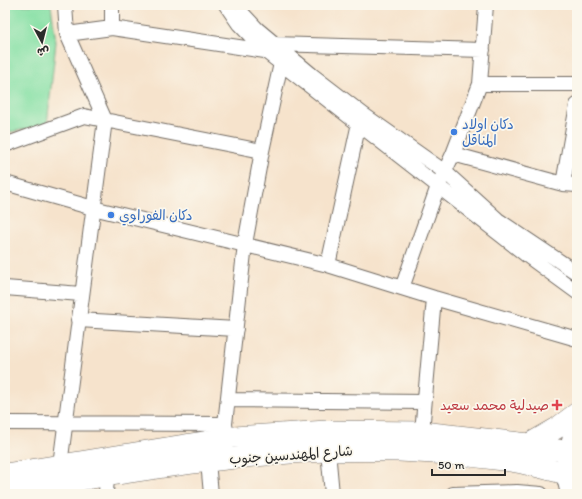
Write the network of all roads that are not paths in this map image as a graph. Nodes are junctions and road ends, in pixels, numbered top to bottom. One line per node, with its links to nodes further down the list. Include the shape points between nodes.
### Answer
1 (65, 5): 7 (street)
2 (112, 5): 6 (street)
3 (226, 5): 8 (street, via 239,24)
4 (237, 5): 8 (street)
5 (486, 5): 9 (street)
6 (112, 28): 7 (street); 8 (street)
7 (67, 34): 14 (street)
8 (269, 47): 9 (street); 10 (street); 19 (street, via 353,106)
9 (483, 50): 11 (street)
10 (281, 64): 15 (street); 17 (street)
11 (480, 84): 12 (street); 18 (street)
12 (577, 84)
13 (577, 105): 22 (street)
14 (105, 120): 16 (street, via 84,116); 17 (street); 24 (street)
15 (359, 123): 19 (street); 27 (street)
16 (5, 145)
17 (262, 151): 25 (street)
18 (453, 154): 20 (street); 22 (street)
19 (417, 161): 20 (street); 23 (street)
20 (445, 172): 23 (street); 26 (street)
21 (5, 184): 24 (street)
22 (570, 184)
23 (438, 186): 26 (street); 30 (street)
24 (93, 208): 25 (street); 32 (street)
25 (245, 244): 27 (street); 35 (street)
26 (540, 257): 28 (street); 31 (street)
27 (328, 265): 30 (street)
28 (577, 273)
29 (5, 288): 32 (street)
30 (402, 288): 33 (street)
31 (577, 292)
32 (81, 294): 34 (street)
33 (434, 298): 36 (street); 38 (street)
34 (78, 320): 35 (street); 42 (street)
35 (236, 329): 37 (street)
36 (577, 339)
37 (228, 400): 38 (street); 43 (street)
38 (424, 402): 44 (street)
39 (577, 413): 45 (highway)
40 (577, 416): 51 (main road)
41 (5, 423): 42 (street)
42 (66, 424): 43 (street); 49 (street)
43 (226, 432): 44 (highway, شارع المهندسين جنوب); 46 (highway, شارع المهندسين جنوب)
44 (422, 432): 45 (highway, شارع المهندسين جنوب)
45 (529, 444): 51 (highway, شارع المهندسين جنوب)
46 (175, 446): 49 (highway, شارع المهندسين جنوب); 50 (highway)
47 (328, 451): 48 (highway, شارع المهندسين جنوب); 51 (highway, شارع المهندسين جنوب, via 428,453 505,460); 58 (street)
48 (208, 462): 50 (highway, شارع المهندسين جنوب); 57 (street)
49 (60, 465): 52 (highway, شارع المهندسين جنوب)
50 (178, 466): 53 (highway, شارع المهندسين جنوب)
51 (571, 472)
52 (5, 474)
53 (106, 484): 54 (highway, شارع المهندسين جنوب)
54 (45, 490): 55 (highway, شارع المهندسين جنوب)
55 (5, 492)
56 (517, 493): 59 (street); 60 (street)
57 (211, 494)
58 (332, 494)
59 (454, 494)
60 (541, 494)

